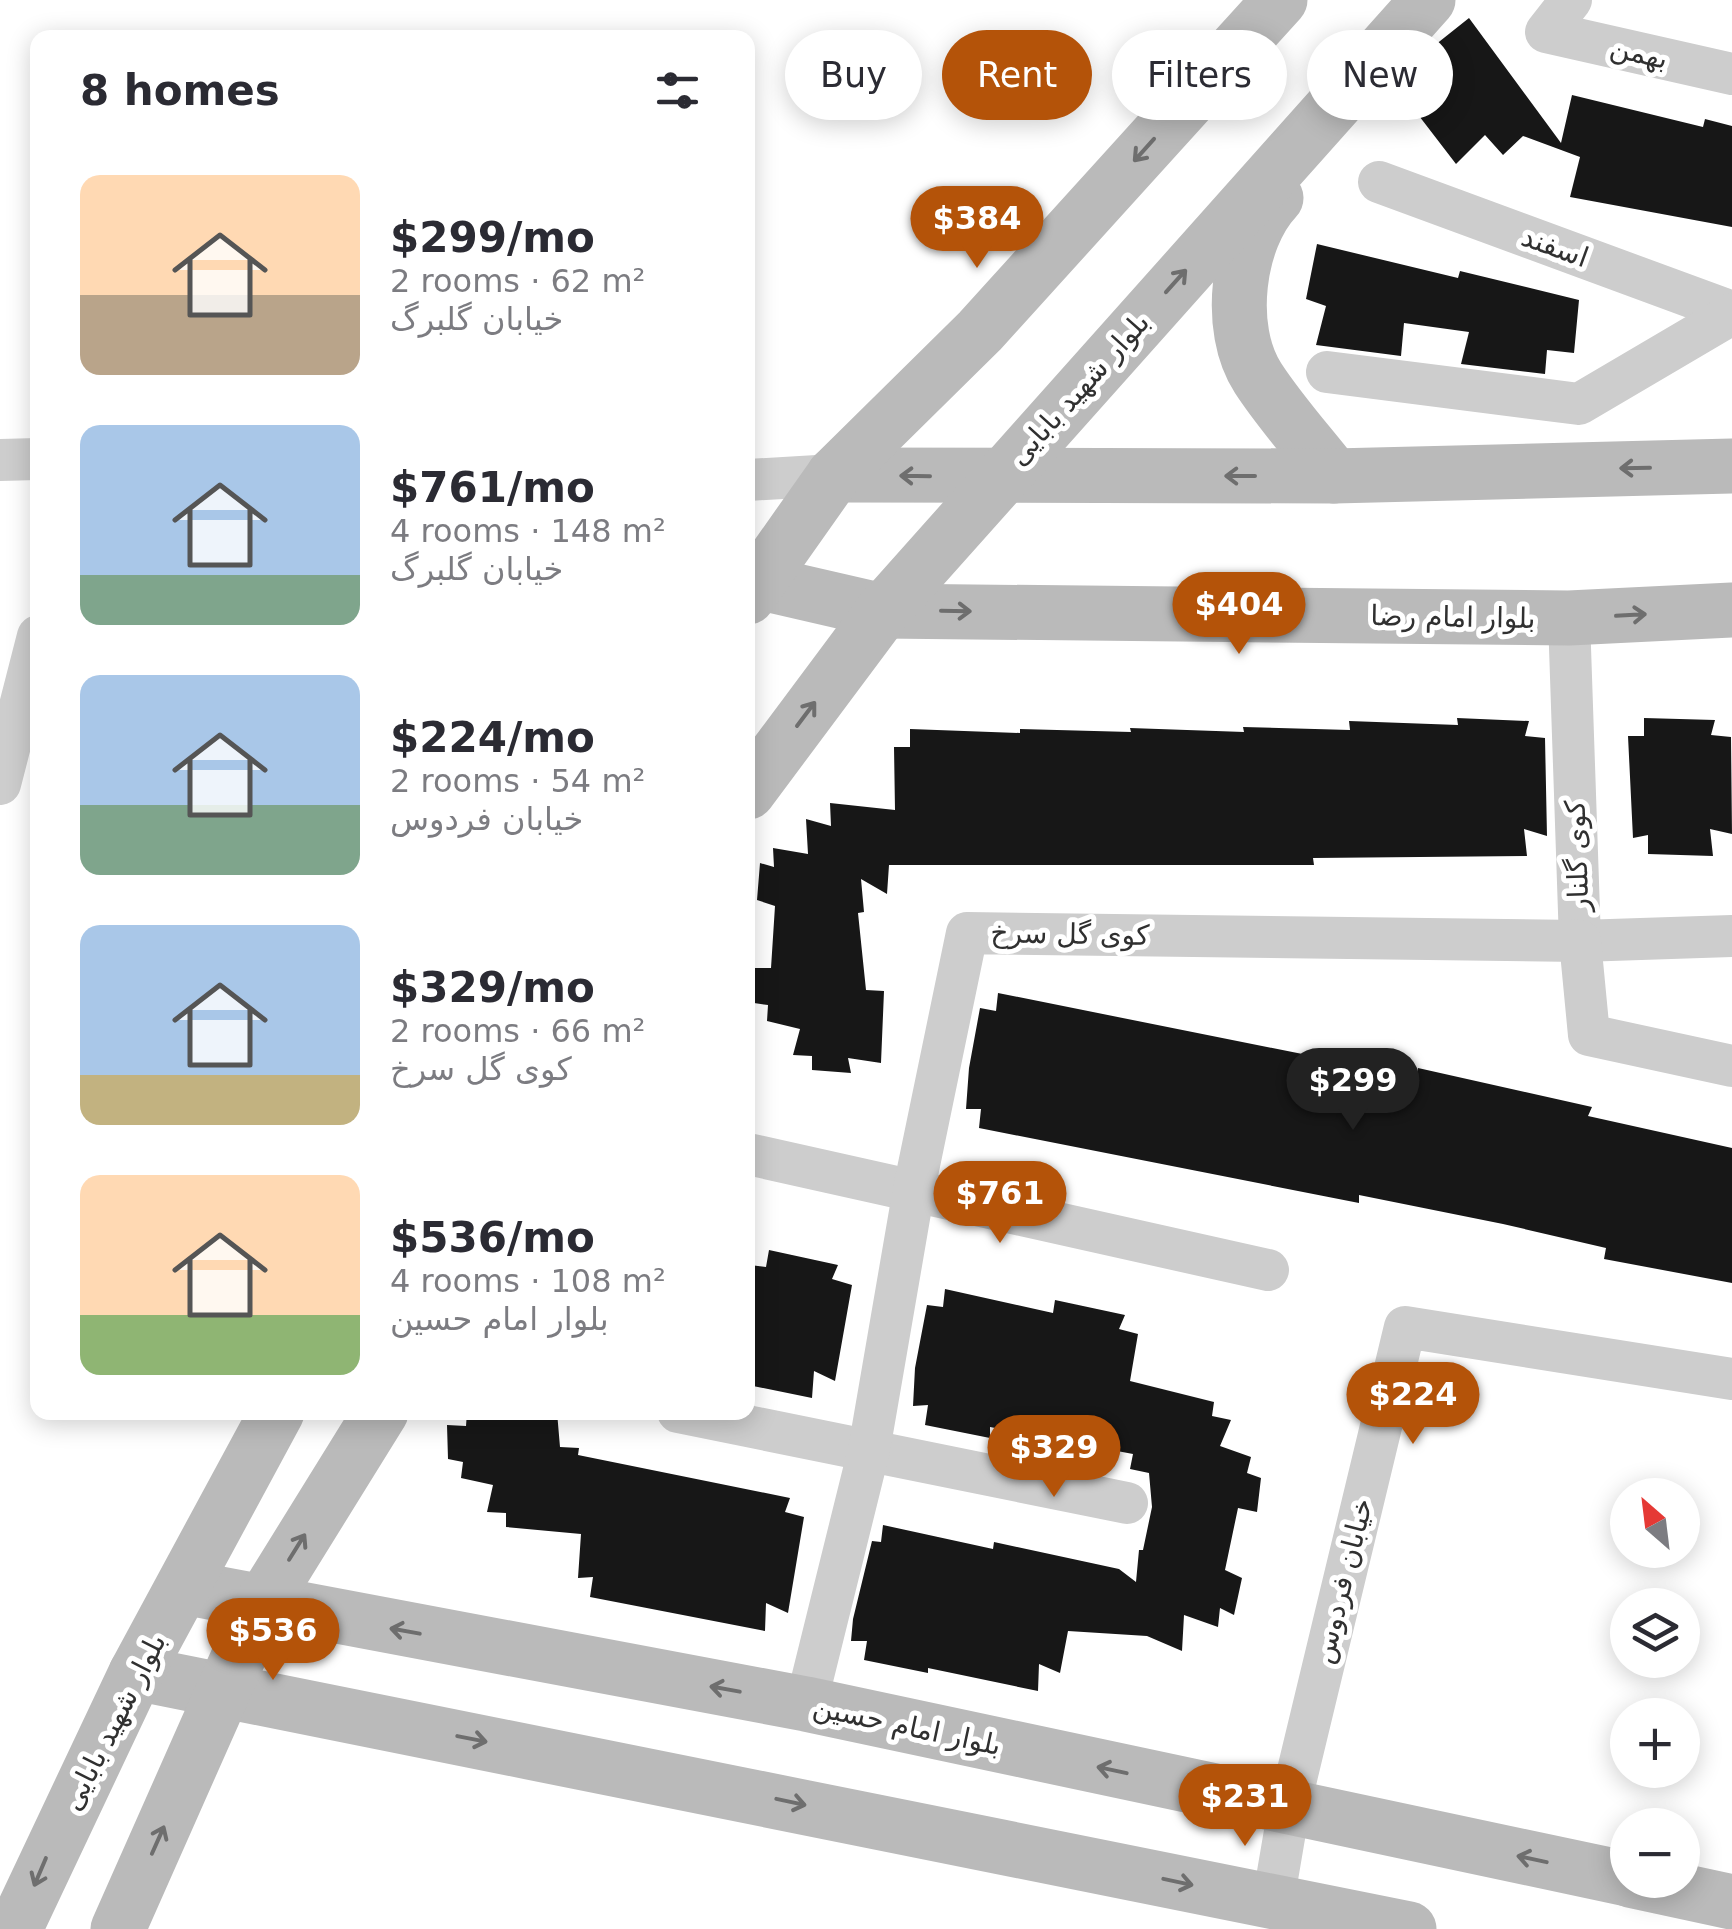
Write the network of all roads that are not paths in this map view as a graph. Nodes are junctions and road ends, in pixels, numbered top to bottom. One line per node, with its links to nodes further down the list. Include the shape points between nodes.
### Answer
1 (1280, 0): 12 (main road, one-way to 12, via 980,331)
2 (1428, 0): 14 (main road, بلوار شهید بابایی, one-way to 2)
3 (1463, 0): 13 (main road, via 1257,218 1237,303 1255,375)
4 (1559, 16): 5 (street, بهمن)
5 (1732, 74)
6 (1379, 182): 7 (street, اسفند)
7 (1732, 313): 8 (street, via 1578,404)
8 (1327, 372)
9 (30, 459): 10 (street)
10 (0, 460)
11 (1732, 466): 13 (main road, one-way to 13)
12 (834, 476): 14 (main road, one-way to 12); 15 (street); 16 (main road)
13 (1334, 476): 14 (main road, one-way to 14)
14 (1000, 478): 18 (main road, بلوار شهید بابایی)
15 (755, 480)
16 (755, 579)
17 (755, 585): 18 (main road, بلوار امام رضا)
18 (883, 610): 20 (main road, بلوار امام رضا, one-way to 20); 22 (main road, بلوار شهید بابایی, one-way to 18)
19 (1732, 610): 20 (main road, بلوار امام رضا, one-way to 19)
20 (1569, 618): 25 (street, کوی گلنار)
21 (30, 667): 23 (street)
22 (755, 783)
23 (0, 784)
24 (1732, 936): 25 (street, کوی گلنار)
25 (1580, 941): 26 (street, via 1588,1035); 28 (street, کوی گل سرخ, via 966,933)
26 (1732, 1066)
27 (755, 1155): 28 (street)
28 (914, 1189): 29 (street); 34 (street, کوی گل سرخ)
29 (1268, 1270)
30 (1732, 1379): 41 (street, خیابان فردوس, via 1404,1326)
31 (274, 1420): 36 (main road, بلوار شهید بابایی)
32 (377, 1420): 37 (main road, one-way to 32)
33 (718, 1420): 34 (street)
34 (869, 1450): 35 (street); 40 (street, کوی گل سرخ)
35 (1127, 1503)
36 (183, 1587): 37 (main road, بلوار امام حسین); 38 (main road, بلوار شهید بابایی)
37 (262, 1604): 39 (main road); 40 (main road, بلوار امام حسین, one-way to 37)
38 (136, 1673): 39 (main road); 46 (main road, بلوار شهید بابایی, one-way to 46)
39 (224, 1690): 44 (main road, one-way to 44); 47 (main road, one-way to 39)
40 (806, 1704): 41 (main road, بلوار امام حسین, one-way to 40)
41 (1289, 1808): 42 (main road, بلوار امام حسین, one-way to 41); 44 (street)
42 (1610, 1876)
43 (1700, 1895): 45 (main road, بلوار امام حسین)
44 (1273, 1902): 48 (main road)
45 (1732, 1902)
46 (15, 1929)
47 (118, 1929)
48 (1409, 1929)

